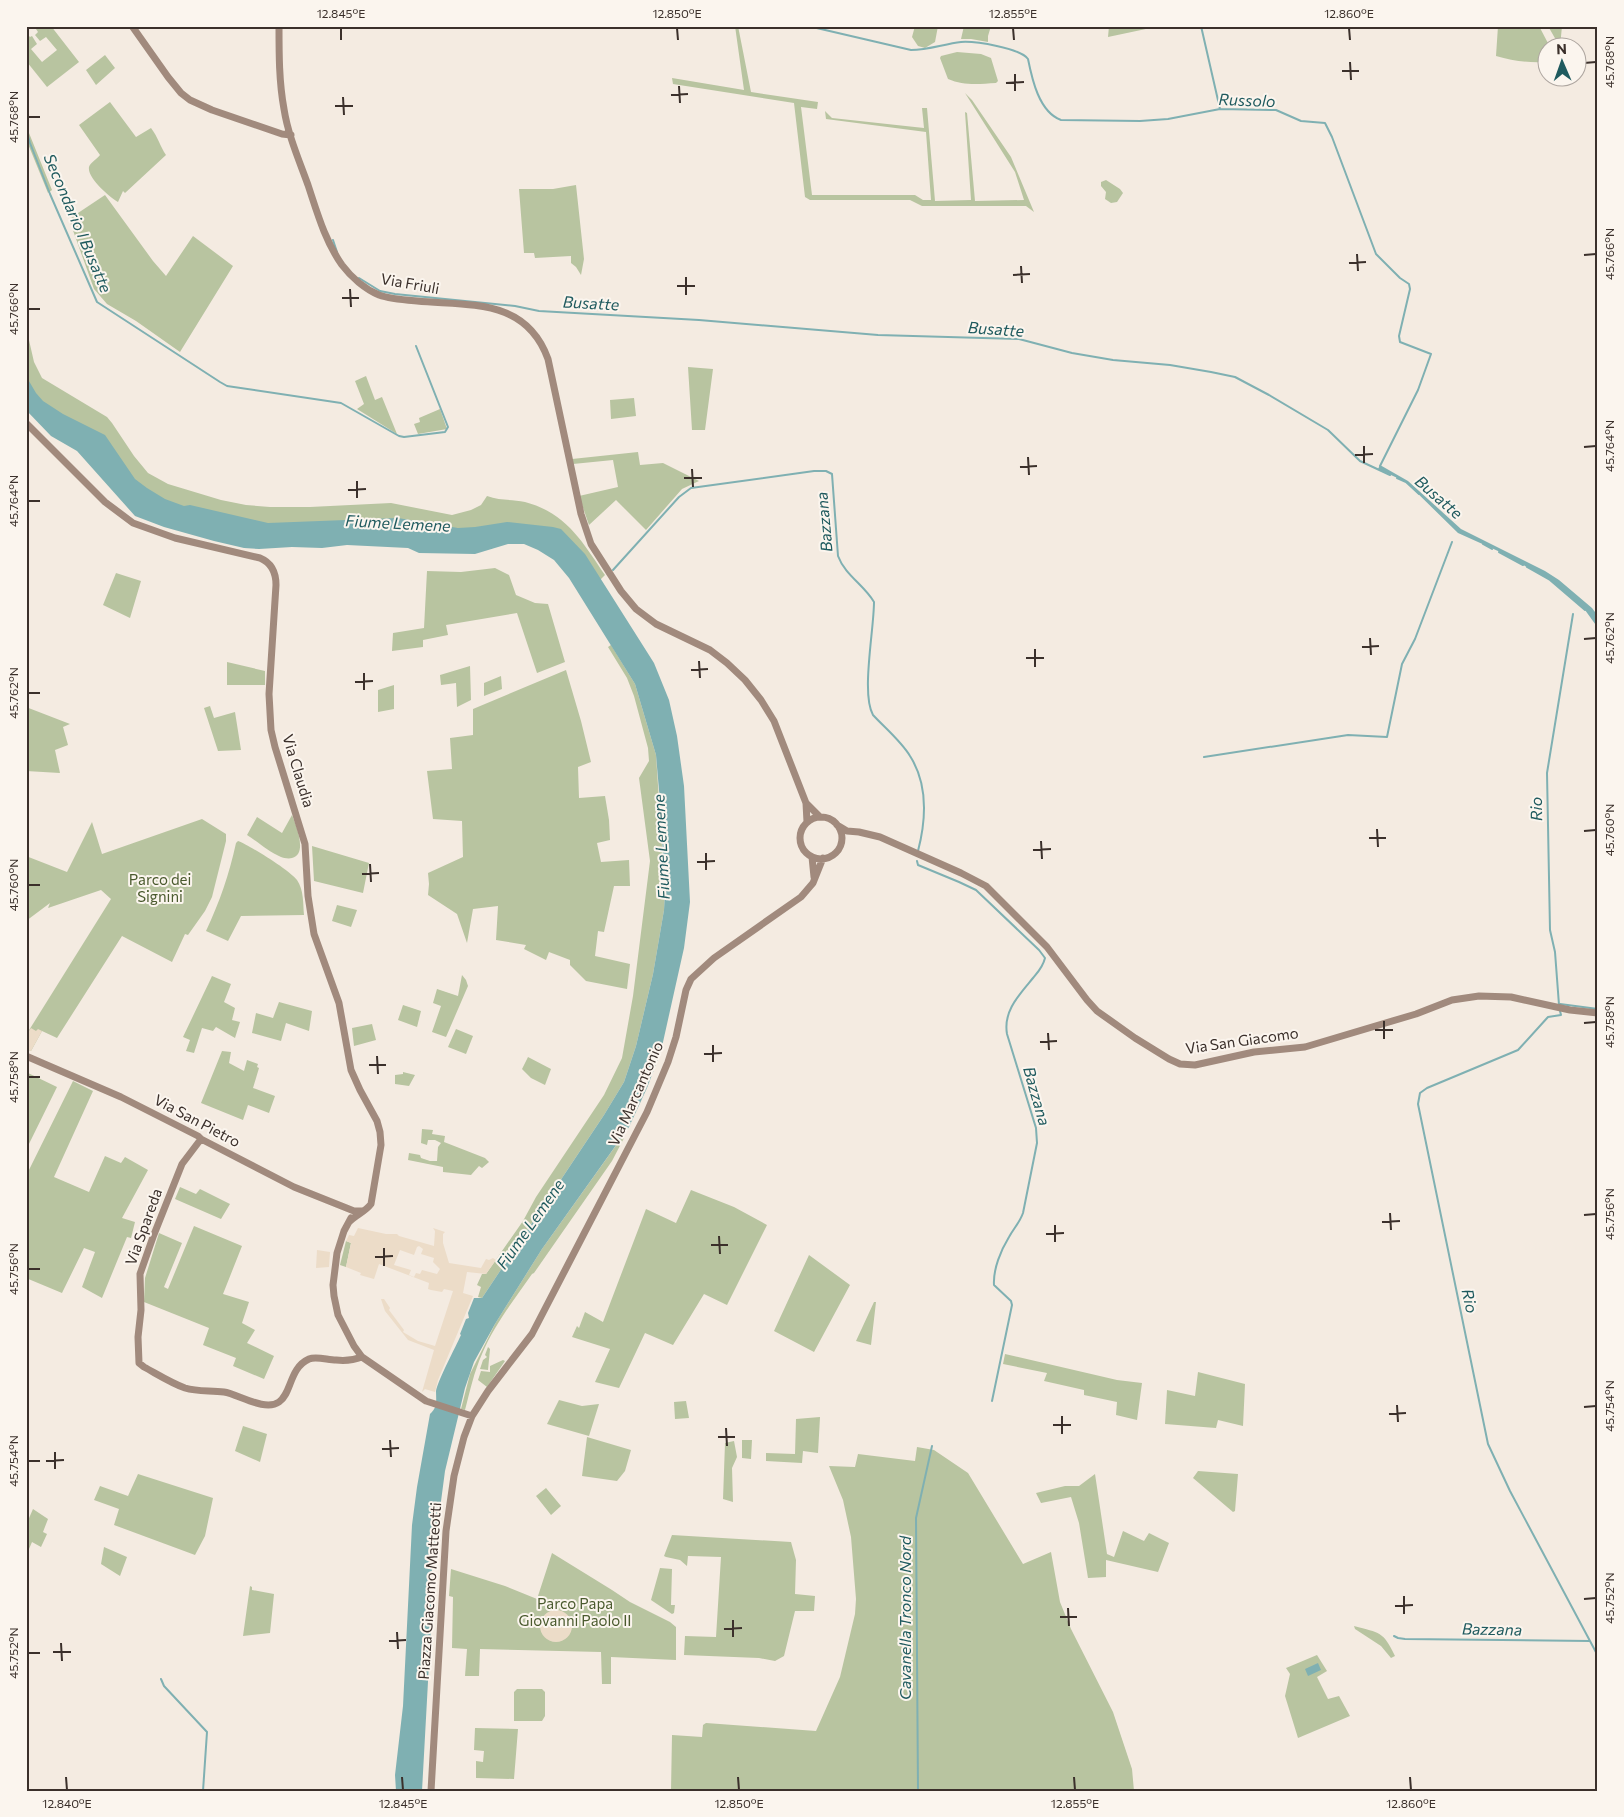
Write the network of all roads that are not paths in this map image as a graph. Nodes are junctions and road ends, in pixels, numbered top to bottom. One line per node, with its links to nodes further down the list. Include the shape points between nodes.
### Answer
1 (132, 26): 3 (street, via 168,77 190,100)
2 (279, 26): 3 (street, Via Friuli, via 280,84)
3 (291, 135): 5 (street, Via Friuli, via 330,246 348,273 380,295 502,310 524,323 536,335 548,359 581,514 592,544 627,598 644,616 710,650 745,680 774,721)
4 (26, 423): 17 (street, Via Claudia, via 105,502 133,523 175,538 260,558 273,570 276,585 269,694 271,730 305,844 314,934 339,1003 351,1070 380,1132 371,1204)
5 (806, 803): 6 (street); 7 (street)
6 (820, 817): 7 (street); 8 (street)
7 (807, 822): 11 (street, via 800,841)
8 (837, 825): 9 (street, Via San Giacomo); 10 (street)
9 (855, 832): 10 (street); 14 (street, Via San Giacomo, via 880,838 986,886 1047,947 1097,1011 1134,1038 1180,1064 1195,1065 1254,1052 1314,1045 1465,998 1496,995)
10 (841, 842): 12 (street, Via Marcantonio, via 834,853)
11 (812, 857): 12 (street); 13 (street)
12 (823, 858): 13 (street, Via Marcantonio)
13 (813, 883): 18 (street, Via Marcantonio, via 801,897 714,958 691,979 668,1062 647,1112 548,1307)
14 (1598, 1012)
15 (26, 1056): 16 (street, Via San Pietro, via 149,1110)
16 (201, 1139): 17 (street, Via San Pietro); 19 (street, Via Spareda, via 182,1164 140,1274 139,1363 191,1390 227,1392 270,1405 282,1400 294,1374 311,1358 351,1360)
17 (355, 1215): 19 (street, via 344,1231 336,1253 334,1296 338,1315)
18 (519, 1352): 20 (street, Piazza Giacomo Matteotti)
19 (362, 1357): 20 (street, via 413,1393 434,1404)
20 (472, 1416): 21 (street, Piazza Giacomo Matteotti, via 459,1455 446,1524)
21 (431, 1791)

